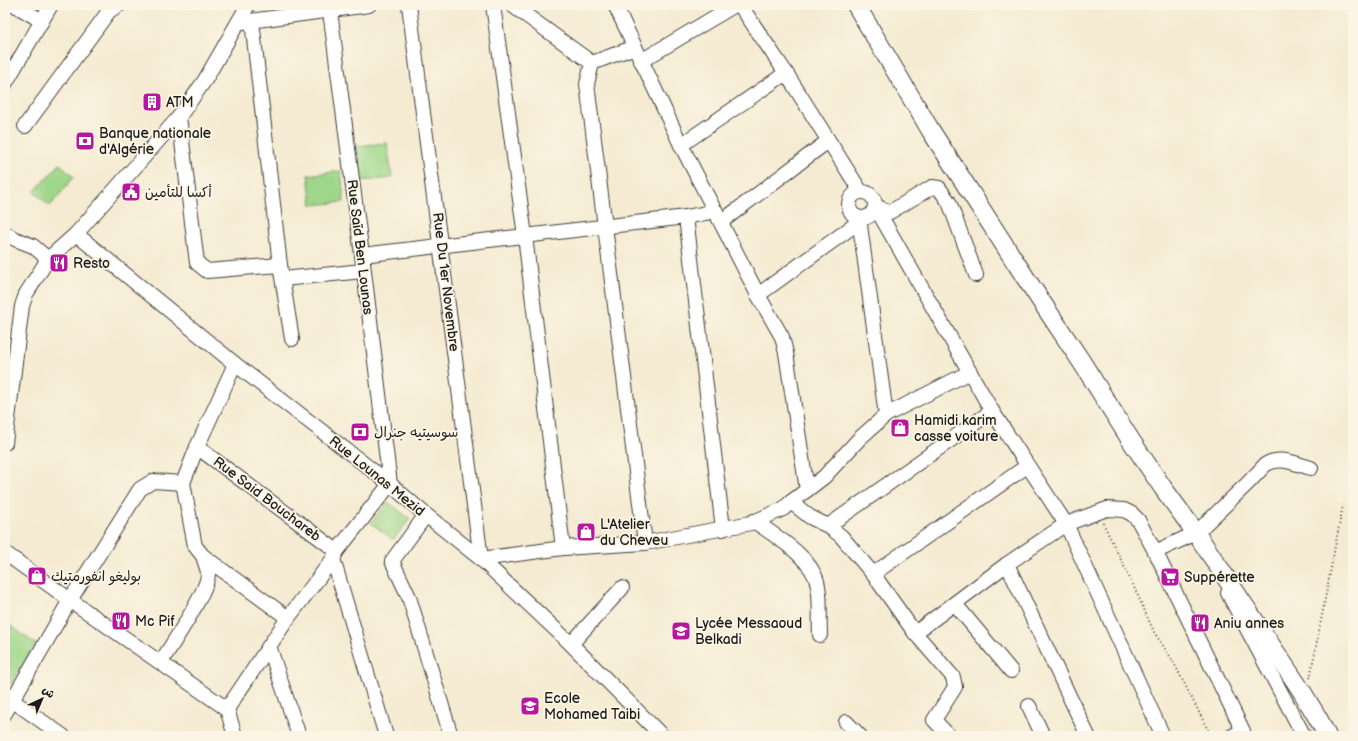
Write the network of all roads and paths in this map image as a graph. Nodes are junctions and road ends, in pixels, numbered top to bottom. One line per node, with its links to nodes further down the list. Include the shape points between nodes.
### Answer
1 (15, 5): 14 (street)
2 (51, 5): 14 (street)
3 (119, 5): 22 (street, via 104,16)
4 (248, 5): 15 (street)
5 (369, 5): 13 (street)
6 (409, 5): 34 (street, Rue Du 1er Novembre)
7 (493, 5): 33 (street)
8 (512, 5): 18 (street)
9 (615, 5): 16 (street)
10 (735, 5): 17 (street)
11 (740, 5): 19 (street)
12 (856, 5): 61 (main road, via 931,131 1130,440)
13 (330, 11): 15 (street); 35 (street, Rue Saïd Ben Lounas)
14 (42, 21): 20 (street)
15 (245, 22): 21 (street); 38 (street)
16 (635, 48): 17 (street); 18 (street)
17 (641, 61): 24 (street)
18 (592, 63): 30 (street, via 587,84)
19 (786, 73): 23 (street); 24 (street)
20 (5, 84)
21 (179, 117): 31 (street); 38 (street, via 197,263 207,271)
22 (25, 126)
23 (828, 141): 25 (street); 27 (street)
24 (681, 145): 27 (street)
25 (861, 192): 26 (street, via 873,197); 29 (street, via 852,196 850,200 850,210)
26 (875, 206): 29 (street, via 870,215); 39 (street, via 890,212 932,187 939,188 949,202); 43 (street)
27 (718, 216): 28 (street); 40 (street)
28 (686, 217): 30 (street); 60 (street)
29 (858, 217): 40 (street, via 852,228); 45 (street)
30 (606, 226): 33 (street); 62 (street)
31 (76, 234): 36 (street); 42 (street, Rue Lounas Mezid)
32 (8, 236): 36 (street, via 33,246)
33 (525, 236): 34 (street); 63 (street)
34 (441, 246): 35 (street); 68 (street, Rue Du 1er Novembre)
35 (362, 255): 37 (street, Rue Saïd Ben Lounas)
36 (48, 258): 46 (street, via 26,294 22,306)
37 (363, 271): 38 (street); 51 (street, Rue Saïd Ben Lounas)
38 (281, 272): 41 (street)
39 (976, 275)
40 (758, 295): 52 (street, via 782,337)
41 (292, 339)
42 (235, 364): 47 (street); 51 (street, Rue Lounas Mezid)
43 (970, 372): 44 (street); 45 (street)
44 (992, 411): 48 (street); 59 (street)
45 (886, 415): 52 (street, via 860,438 824,477)
46 (5, 443)
47 (197, 447): 50 (street); 66 (street, Rue Said Bouchareb)
48 (1027, 466): 58 (street); 70 (street)
49 (1311, 468): 61 (street, via 1279,460 1269,462)
50 (183, 483): 67 (street, via 195,546); 72 (street, via 152,481 140,489)
51 (390, 484): 56 (street, Rue Lounas Mezid); 66 (street)
52 (807, 490): 53 (street)
53 (791, 502): 57 (street, via 783,510); 59 (street, via 810,517)
54 (1344, 504): 81 (path, via 1311,677)
55 (1097, 512): 58 (street); 64 (street, via 1116,509 1132,514 1138,520); 98 (path, via 1154,632 1173,661)
56 (426, 515): 68 (street, Rue Lounas Mezid); 91 (street, via 392,561 409,597)
57 (754, 521): 60 (street); 76 (street, via 804,559 812,570 818,584)
58 (1066, 524): 69 (street); 97 (street)
59 (828, 526): 70 (street, via 841,536)
60 (723, 529): 62 (street)
61 (1196, 533): 64 (street); 81 (main road); 100 (street)
62 (645, 543): 63 (street)
63 (563, 548): 68 (street)
64 (1155, 552): 99 (street, via 1243,731)
65 (5, 553): 72 (street)
66 (335, 555): 74 (street); 90 (street)
67 (203, 556): 74 (street); 79 (street, via 208,574 204,588)
68 (481, 559): 77 (street, Rue Lounas Mezid)
69 (1007, 564): 73 (street); 96 (street)
70 (873, 574): 75 (street)
71 (622, 588): 77 (street)
72 (70, 600): 79 (street); 82 (street)
73 (955, 604): 75 (street); 80 (street)
74 (288, 618): 78 (street)
75 (915, 633): 94 (street, via 953,677 955,687 934,720)
76 (820, 635)
77 (571, 644): 92 (street, Rue Lounas Mezid)
78 (269, 646): 84 (street); 89 (street)
79 (161, 662): 84 (street)
80 (1012, 671)
81 (1299, 687): 101 (main road)
82 (9, 698): 85 (street); 87 (street)
83 (1030, 706): 95 (street)
84 (227, 709): 88 (street)
85 (5, 713)
86 (846, 722): 93 (street)
87 (63, 736)
88 (235, 736)
89 (299, 736)
90 (386, 736)
91 (451, 736)
92 (662, 736)
93 (860, 736)
94 (949, 736)
95 (1043, 736)
96 (1088, 736)
97 (1163, 736)
98 (1211, 736)
99 (1232, 736)
100 (1304, 736)
101 (1327, 736)

